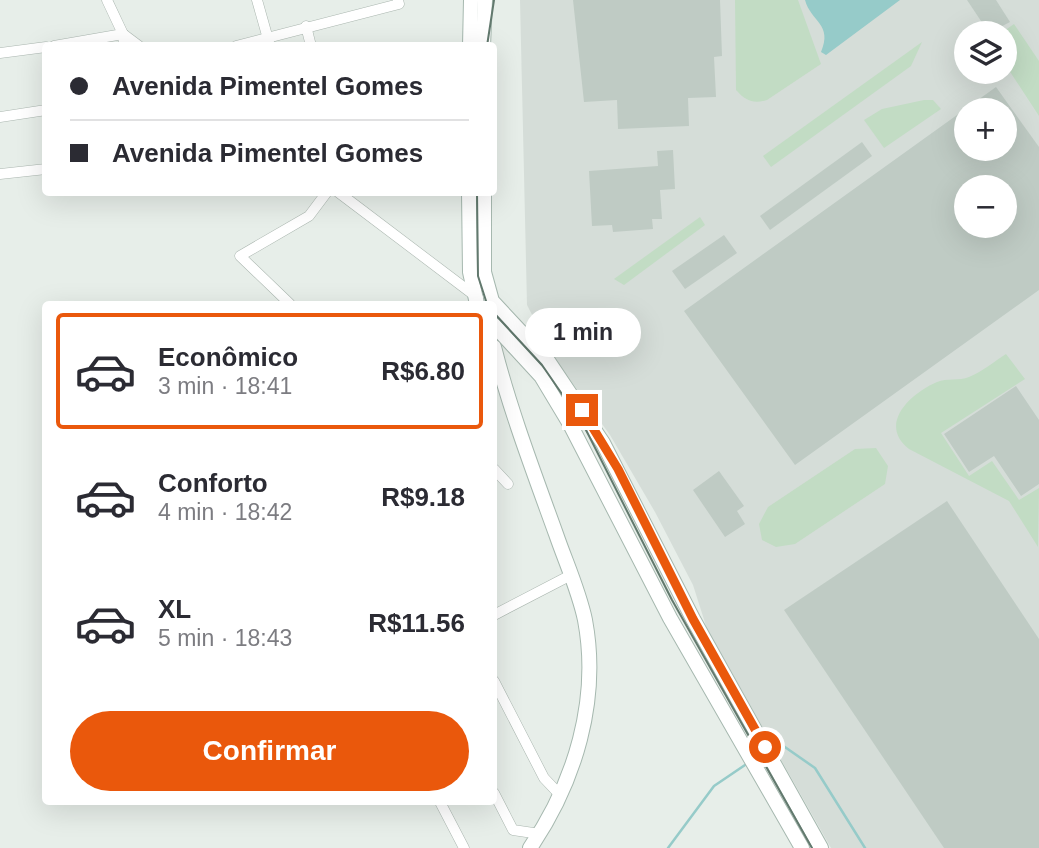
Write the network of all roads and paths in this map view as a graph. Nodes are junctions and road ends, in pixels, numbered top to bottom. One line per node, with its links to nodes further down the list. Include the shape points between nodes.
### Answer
1 (107, 0): 7 (street)
2 (257, 0): 8 (street)
3 (471, 0): 11 (main road)
4 (485, 0): 12 (main road)
5 (399, 2): 6 (street)
6 (306, 26): 8 (street); 10 (street)
7 (124, 40): 9 (street)
8 (269, 41)
9 (101, 42)
10 (310, 42)
11 (470, 42)
12 (483, 42)
13 (42, 48): 14 (street)
14 (0, 53)
15 (42, 111): 16 (street)
16 (0, 117)
17 (42, 169): 18 (street)
18 (0, 174)
19 (324, 196): 23 (street, via 309,216 240,256)
20 (348, 196): 24 (street)
21 (469, 196): 25 (main road, via 470,272)
22 (484, 196): 26 (main road)
23 (282, 301)
24 (481, 301)
25 (484, 301)
26 (486, 301)
27 (497, 315): 32 (main road, via 548,361)
28 (497, 328): 33 (main road, via 541,376)
29 (497, 356): 34 (main road)
30 (497, 472): 31 (street)
31 (508, 484)
32 (632, 496): 33 (main road); 44 (main road, via 693,619)
33 (613, 506): 43 (main road, via 670,618)
34 (570, 575): 35 (street); 37 (main road, via 585,622 588,686 580,741)
35 (497, 613)
36 (497, 687): 37 (street, via 544,778)
37 (561, 796): 40 (main road)
38 (497, 799): 40 (street, via 513,830)
39 (442, 805): 41 (street)
40 (540, 834): 42 (main road)
41 (464, 848)
42 (530, 848)
43 (802, 848)
44 (821, 848)

